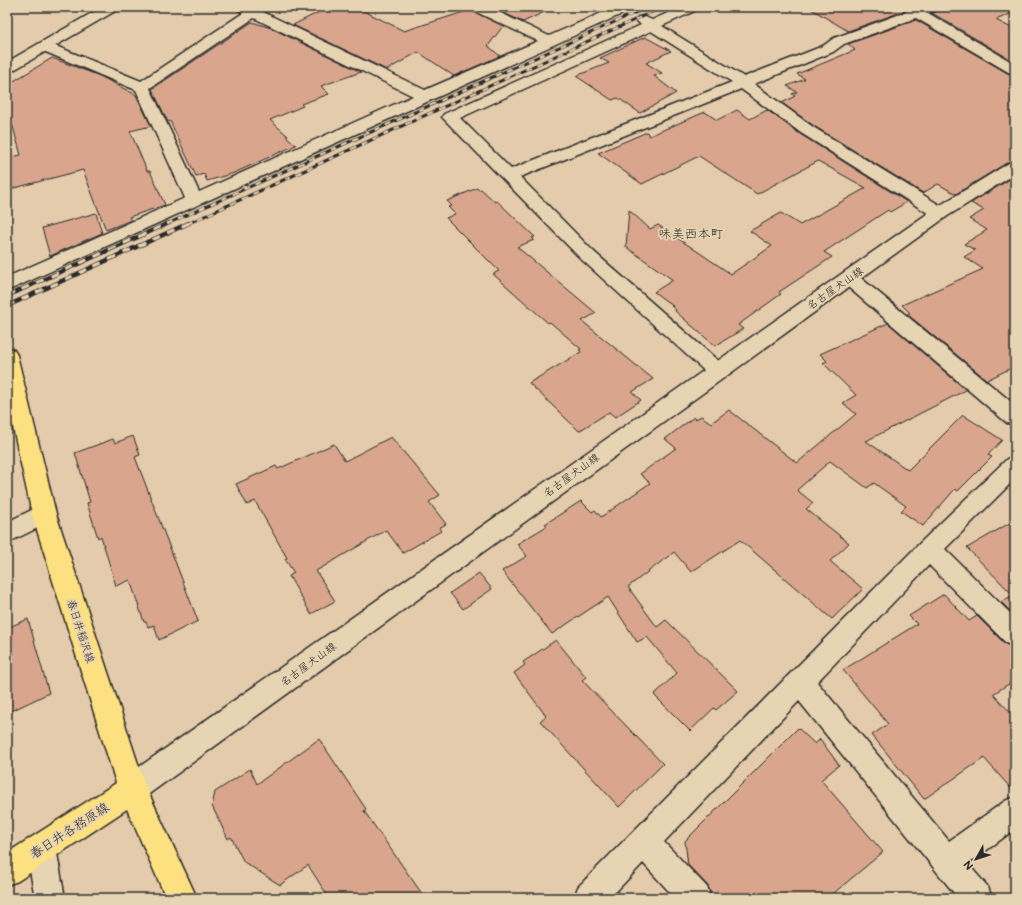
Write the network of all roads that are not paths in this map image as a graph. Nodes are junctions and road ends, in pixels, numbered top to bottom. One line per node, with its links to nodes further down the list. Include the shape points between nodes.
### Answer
1 (112, 7): 9 (street)
2 (477, 7): 8 (street)
3 (692, 7): 7 (street)
4 (624, 8): 7 (street); 8 (street)
5 (252, 9): 13 (street); 14 (street)
6 (919, 9): 11 (street); 12 (street, via 839,41 828,49)
7 (654, 26): 12 (street); 16 (street, via 450,117)
8 (549, 41): 14 (street)
9 (46, 47): 10 (street); 13 (street)
10 (7, 68)
11 (1015, 70)
12 (742, 82): 16 (street); 18 (street, via 807,130)
13 (142, 87): 17 (street)
14 (425, 96): 17 (street)
15 (1015, 167): 18 (street, 名古屋犬山線)
16 (508, 176): 22 (street, via 586,255)
17 (194, 200): 20 (street)
18 (940, 214): 19 (street, 名古屋犬山線)
19 (849, 278): 22 (street, 名古屋犬山線); 23 (street)
20 (7, 285)
21 (7, 355): 25 (main road, 春日井稲沢線)
22 (717, 371): 30 (street, 名古屋犬山線)
23 (1015, 417)
24 (1015, 465): 27 (street)
25 (44, 514): 26 (street); 30 (main road, 春日井稲沢線)
26 (7, 534)
27 (929, 549): 28 (street); 29 (street)
28 (1015, 635)
29 (800, 682): 32 (street); 34 (street)
30 (132, 790): 33 (main road, 春日井各務原線); 37 (main road, 春日井稲沢線)
31 (1015, 811): 34 (street)
32 (644, 842): 38 (street); 39 (street)
33 (42, 848): 35 (main road, 春日井各務原線); 36 (street)
34 (947, 861): 40 (street)
35 (7, 870)
36 (50, 898)
37 (182, 898)
38 (589, 898)
39 (696, 898)
40 (977, 898)

